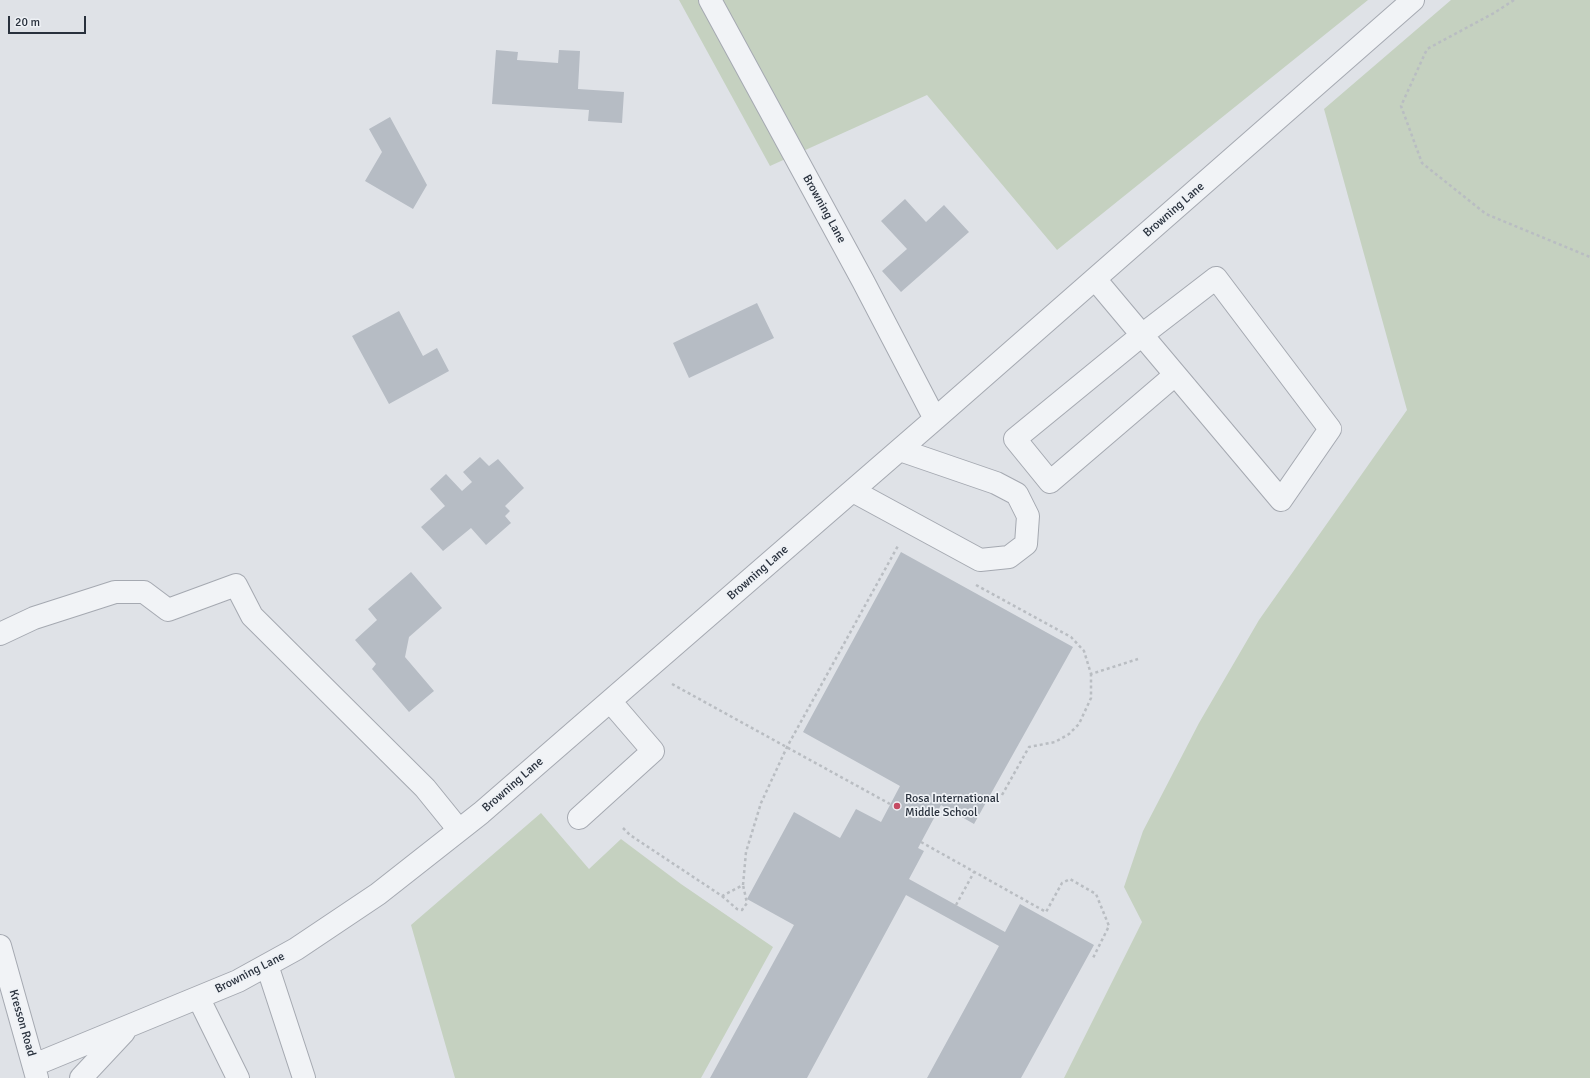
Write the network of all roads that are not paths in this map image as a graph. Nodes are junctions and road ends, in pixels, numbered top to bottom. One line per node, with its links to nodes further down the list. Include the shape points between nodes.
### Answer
1 (710, 0): 6 (street, Browning Lane)
2 (1413, 0): 3 (street, Browning Lane)
3 (1095, 279): 4 (street); 6 (street, Browning Lane)
4 (1142, 335): 5 (street); 5 (street, via 1015,439 1050,482); 5 (street, via 1216,278 1330,429 1281,500)
5 (1175, 375)
6 (935, 419): 7 (street, Browning Lane)
7 (900, 450): 8 (street, Browning Lane); 8 (street, via 996,483 1017,494 1028,516 1026,544 1009,557 980,560)
8 (853, 491): 10 (street, Browning Lane)
9 (0, 634): 12 (street, via 34,618 115,592 144,592 168,610 236,585 252,616 425,788)
10 (610, 701): 11 (street, via 653,751); 12 (street, Browning Lane)
11 (579, 818)
12 (459, 830): 14 (street, Browning Lane, via 378,894 296,949)
13 (0, 946): 17 (street, Kresson Road)
14 (267, 965): 15 (street, Browning Lane, via 238,982); 20 (street)
15 (199, 999): 16 (street, Browning Lane); 19 (street)
16 (132, 1025): 17 (street, Browning Lane); 18 (street)
17 (36, 1072)
18 (82, 1078)
19 (238, 1078)
20 (304, 1078)

